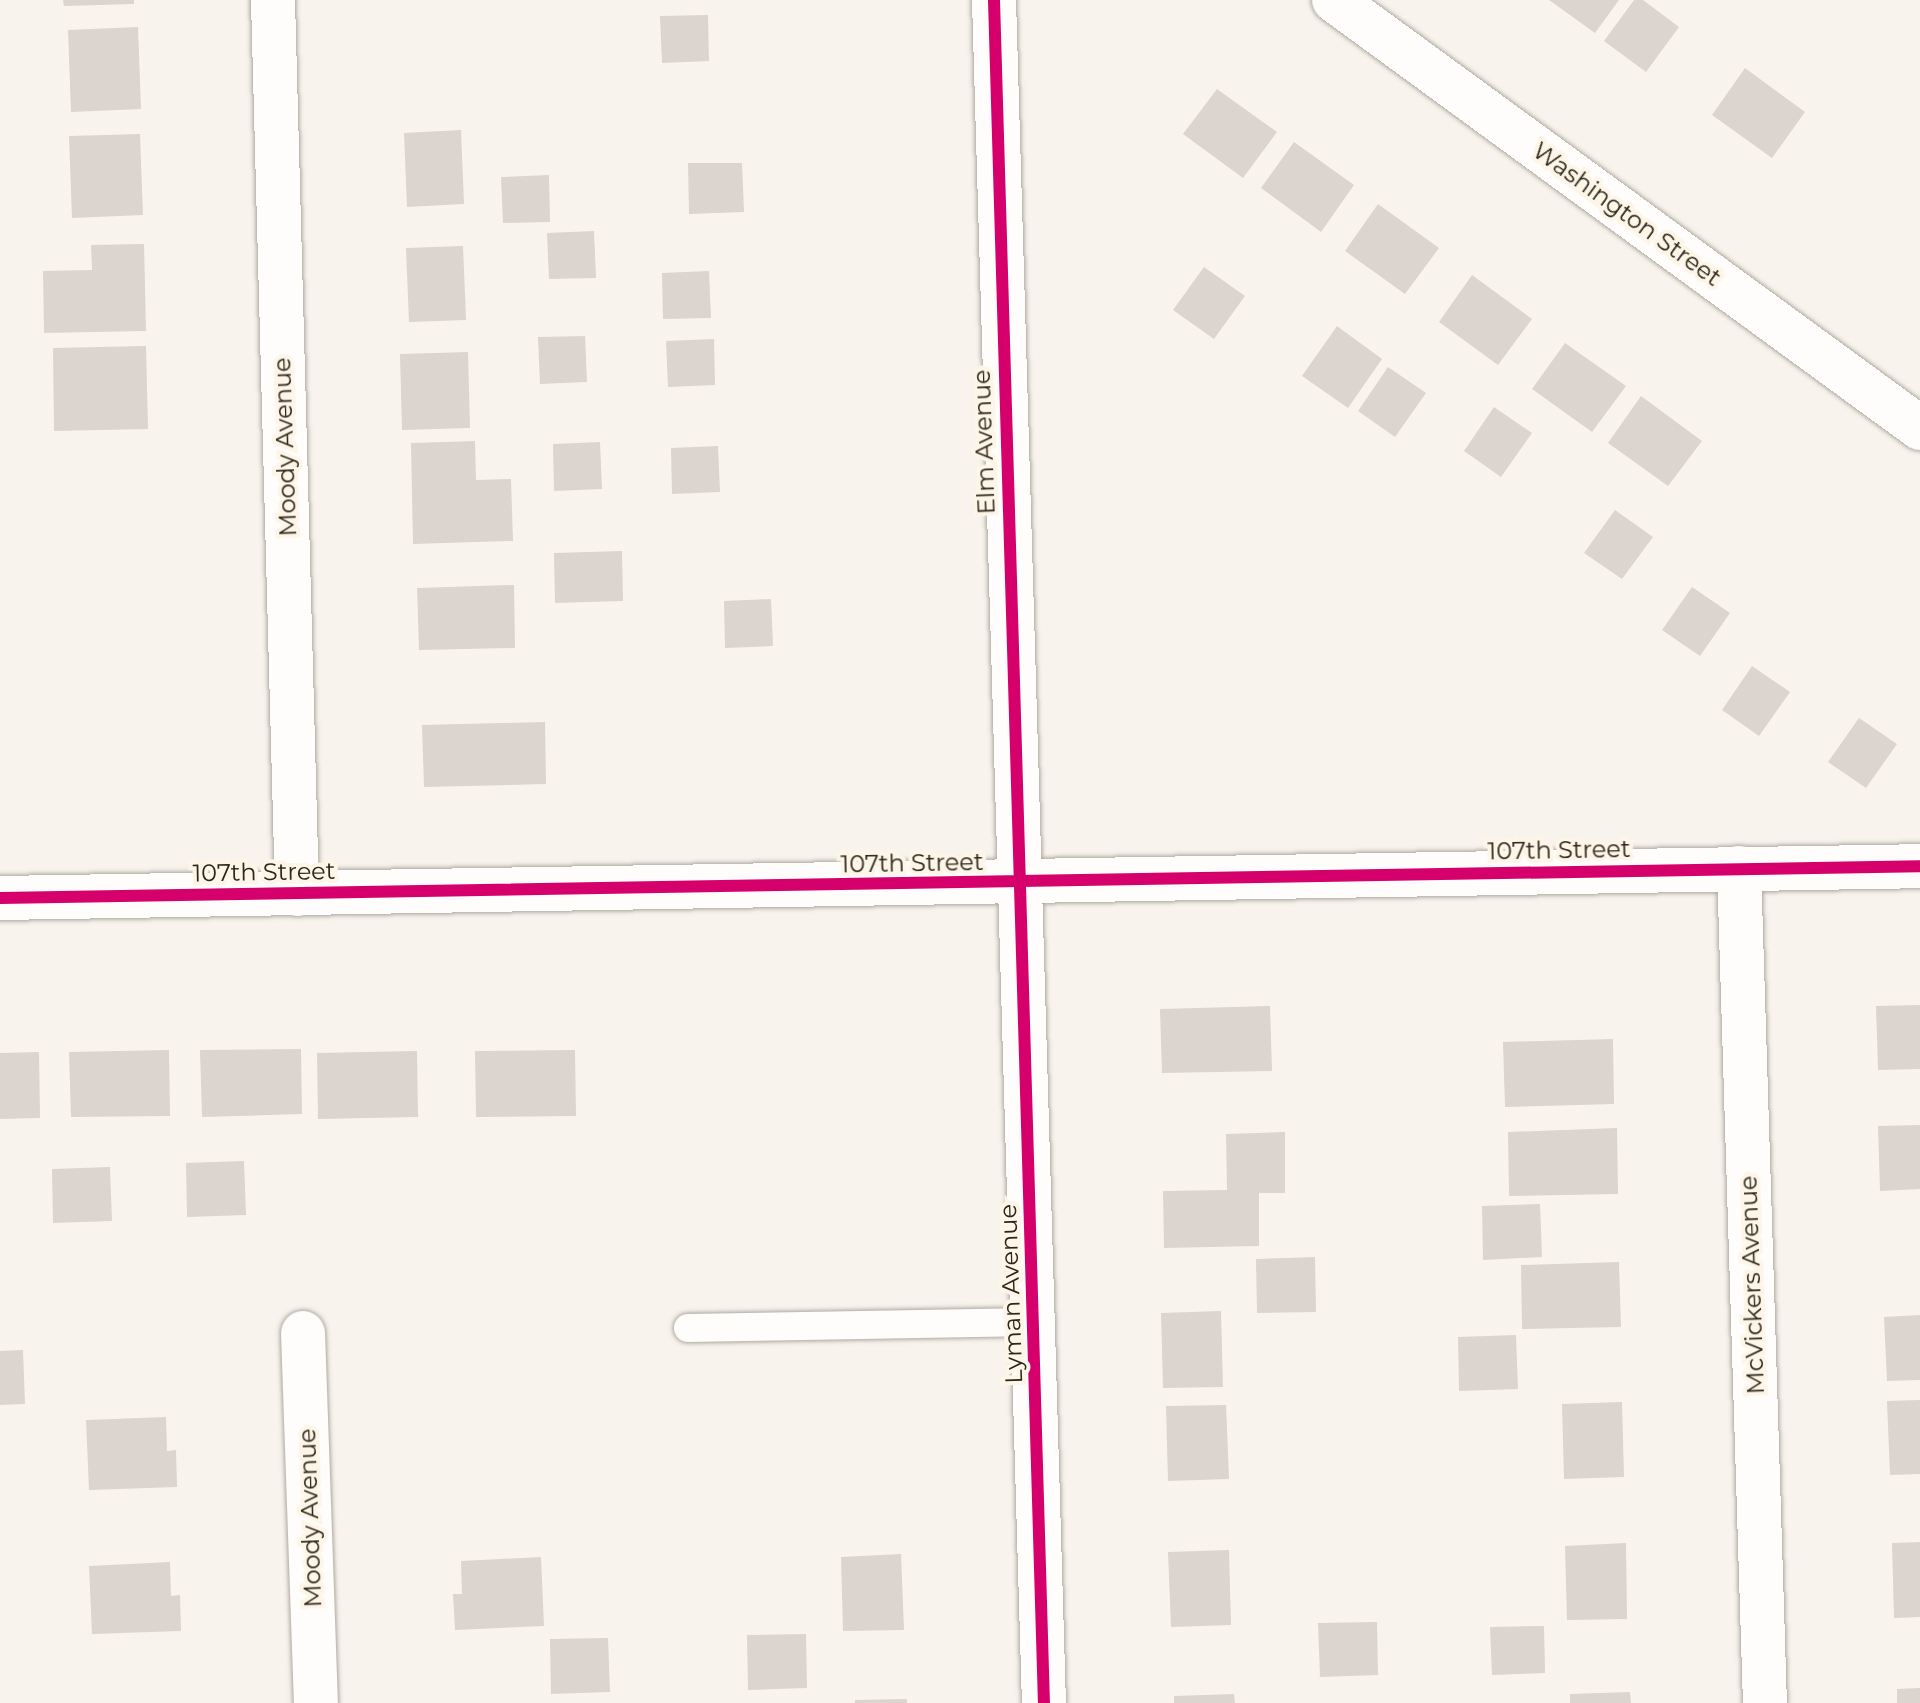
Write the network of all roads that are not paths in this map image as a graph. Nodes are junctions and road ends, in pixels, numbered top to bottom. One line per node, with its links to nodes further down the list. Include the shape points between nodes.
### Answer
1 (273, 0): 8 (street, Moody Avenue)
2 (994, 0): 7 (street, Elm Avenue)
3 (1334, 0): 4 (street, Washington Street)
4 (1920, 428)
5 (1920, 866): 6 (street, 107th Street)
6 (1739, 868): 7 (street, 107th Street); 15 (street, McVickers Avenue)
7 (1019, 884): 8 (street, 107th Street); 10 (street, Lyman Avenue)
8 (297, 894): 9 (street, 107th Street)
9 (0, 898)
10 (1034, 1322): 11 (lane); 14 (street, Lyman Avenue)
11 (688, 1328)
12 (303, 1333): 13 (street, Moody Avenue)
13 (316, 1703)
14 (1044, 1703)
15 (1765, 1703)

